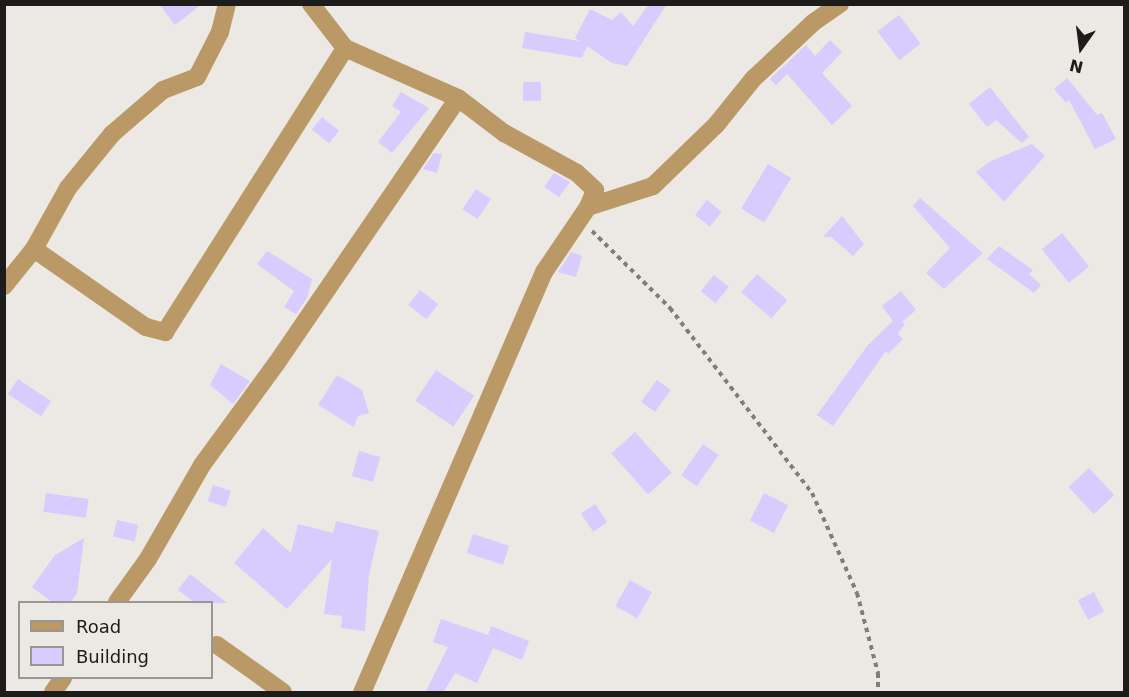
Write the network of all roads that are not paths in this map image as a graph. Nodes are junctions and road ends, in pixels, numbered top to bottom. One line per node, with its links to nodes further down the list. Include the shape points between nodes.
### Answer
1 (227, 4): 7 (street, via 220,32 197,77 164,90 112,134 68,188)
2 (310, 4): 4 (street)
3 (840, 4): 6 (street, via 814,22 753,79 716,125 653,186)
4 (345, 48): 5 (street); 7 (street, via 165,333 146,327)
5 (458, 98): 6 (street, via 504,133 588,183 595,190); 9 (street, via 202,465 148,560)
6 (583, 213): 14 (street, via 544,272)
7 (34, 249): 8 (street)
8 (4, 286)
9 (118, 601)
10 (217, 645): 13 (street)
11 (62, 679): 12 (street)
12 (53, 693)
13 (283, 693)
14 (362, 693)

